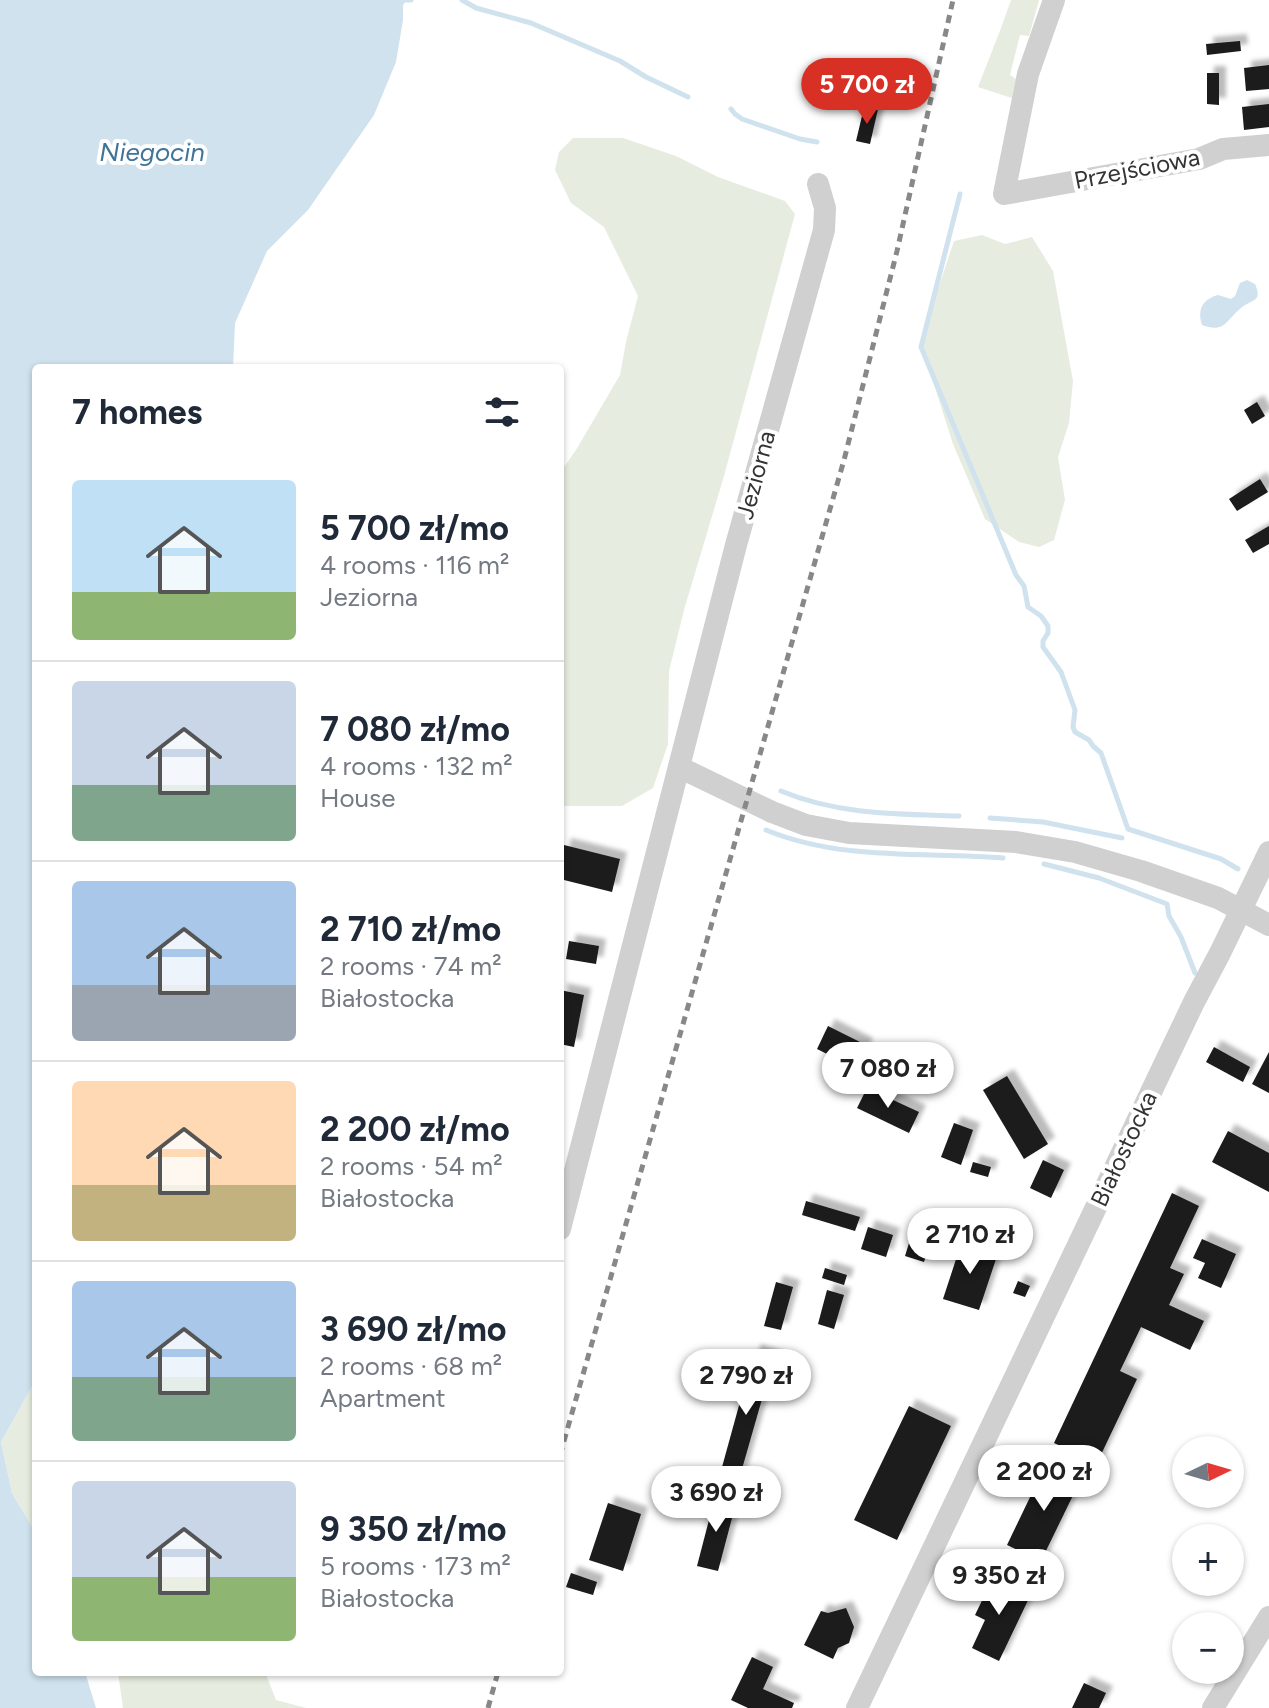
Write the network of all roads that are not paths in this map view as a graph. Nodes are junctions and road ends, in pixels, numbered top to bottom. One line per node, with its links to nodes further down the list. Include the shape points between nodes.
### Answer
1 (1054, 0): 2 (street, Przejściowa, via 1028,74 1004,194 1199,159 1223,149)
2 (1269, 145)
3 (818, 184): 4 (street, Jeziorna, via 824,230)
4 (679, 767): 6 (street, via 772,812 819,828 1055,847 1141,871); 8 (street, Jeziorna)
5 (1269, 852): 6 (street, Białostocka)
6 (1241, 909): 7 (street); 10 (street, Białostocka)
7 (1269, 925)
8 (564, 1213)
9 (1269, 1617): 11 (street)
10 (857, 1708)
11 (1213, 1708)

